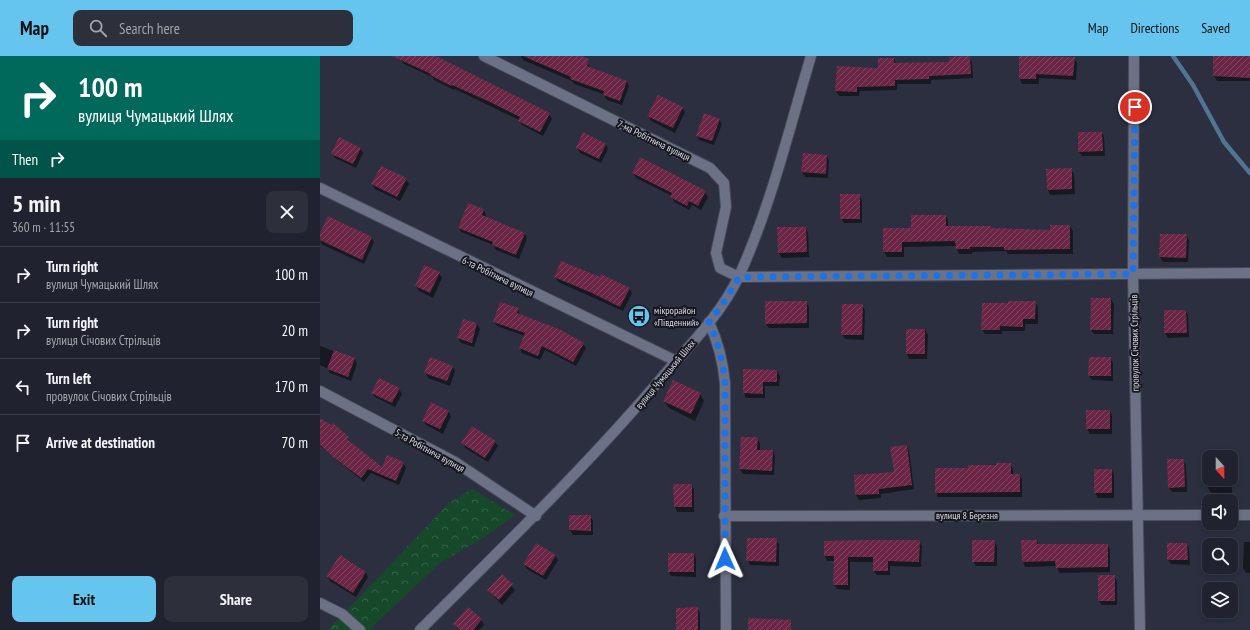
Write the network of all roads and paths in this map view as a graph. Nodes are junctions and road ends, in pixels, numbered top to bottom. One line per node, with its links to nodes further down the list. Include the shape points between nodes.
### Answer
1 (484, 56): 7 (street, 7-ма Робітнича вулиця, via 710,168 724,183 726,207 716,253 720,268)
2 (811, 56): 7 (street, вулиця Чумацький Шлях, via 766,206)
3 (1134, 56): 6 (street, провулок Січових Стрільців)
4 (320, 188): 9 (street, 6-та Робітнича вулиця)
5 (1250, 273): 6 (street)
6 (1133, 274): 7 (street); 11 (street, провулок Січових Стрільців)
7 (739, 277): 8 (street, вулиця Чумацький Шлях)
8 (709, 322): 9 (street, вулиця Чумацький Шлях); 16 (street, via 717,339 725,383)
9 (676, 361): 15 (street, вулиця Чумацький Шлях)
10 (320, 391): 15 (street, 5-та Робітнича вулиця, via 455,462)
11 (1137, 515): 12 (street, вулиця 8 Березня); 16 (street, вулиця 8 Березня); 21 (street, провулок Січових Стрільців)
12 (1202, 515)
13 (1238, 515): 14 (street)
14 (1250, 515)
15 (536, 516): 19 (street, вулиця Чумацький Шлях)
16 (724, 516): 20 (street)
17 (320, 603): 18 (street, via 342,614)
18 (360, 630)
19 (420, 630)
20 (726, 630)
21 (1140, 630)

